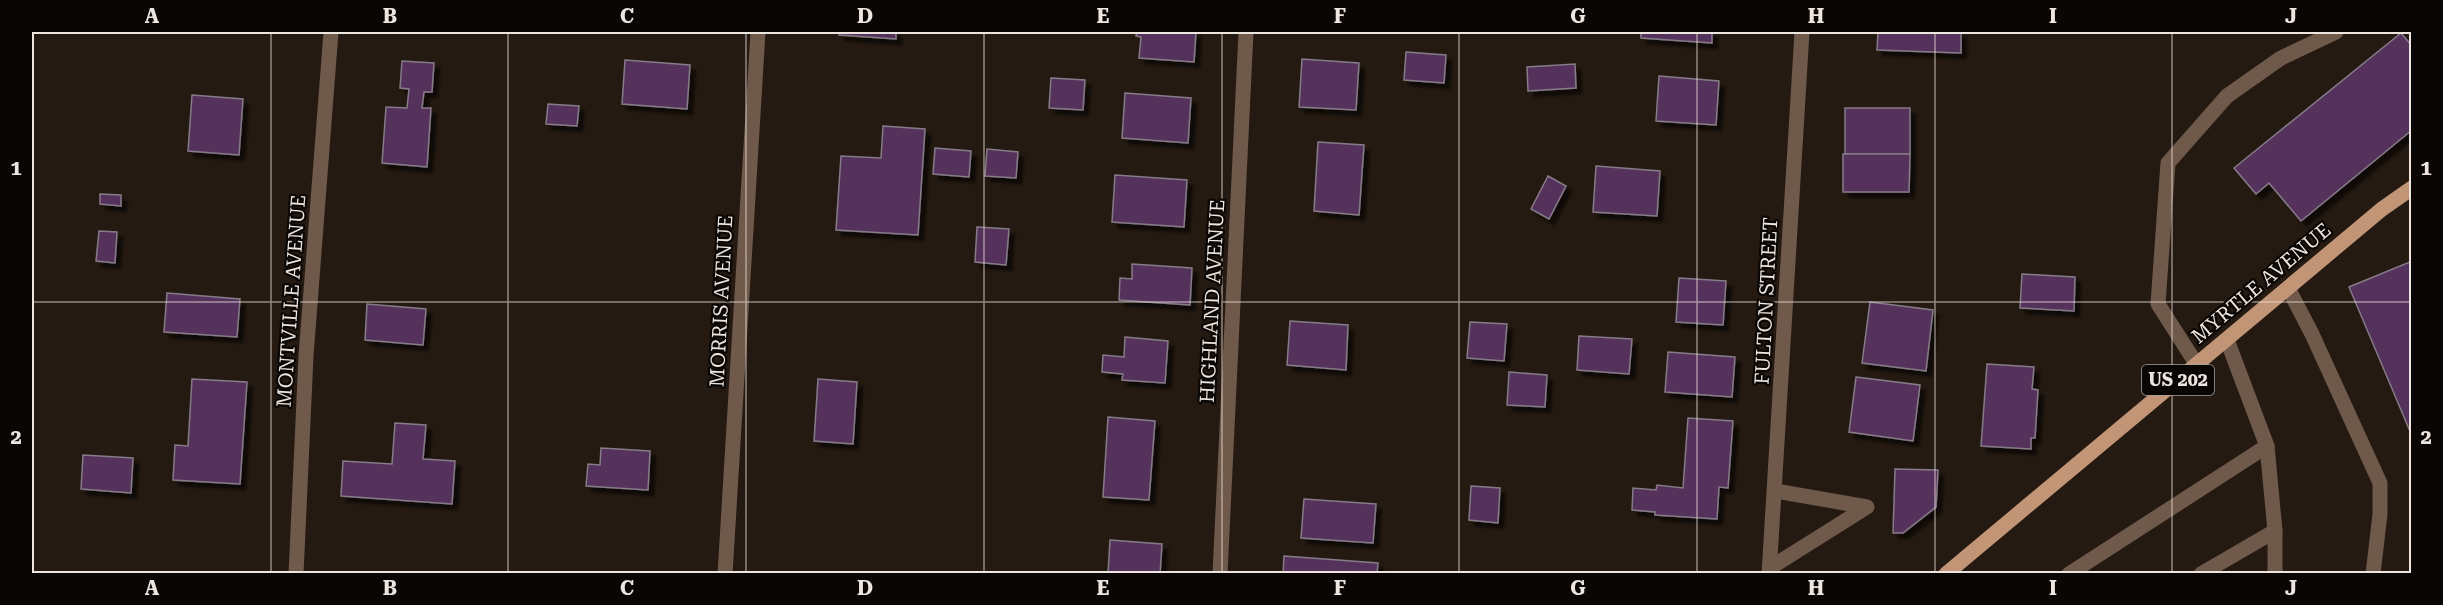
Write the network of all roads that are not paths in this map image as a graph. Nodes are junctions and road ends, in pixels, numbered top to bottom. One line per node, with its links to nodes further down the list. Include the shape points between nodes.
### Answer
1 (331, 32): 14 (street, MONTVILLE AVENUE, via 306,356)
2 (758, 32): 15 (street, MORRIS AVENUE)
3 (1246, 32): 16 (street, HIGHLAND AVENUE)
4 (1802, 32): 11 (street, FULTON STREET)
5 (2336, 32): 9 (street, via 2281,58 2226,96 2168,163 2158,304)
6 (2412, 188): 7 (main road, MYRTLE AVENUE / US 202)
7 (2288, 288): 8 (main road, MYRTLE AVENUE / US 202); 21 (street, via 2380,483)
8 (2227, 340): 9 (main road, MYRTLE AVENUE / US 202); 10 (street)
9 (2197, 365): 17 (main road, MYRTLE AVENUE / US 202)
10 (2268, 446): 12 (street); 18 (street)
11 (1776, 491): 13 (street, FULTON STREET); 13 (street, via 1867,507)
12 (2275, 531): 19 (street); 20 (street)
13 (1769, 571)
14 (296, 573)
15 (725, 573)
16 (1220, 573)
17 (1946, 573)
18 (2069, 573)
19 (2201, 573)
20 (2275, 573)
21 (2373, 573)

